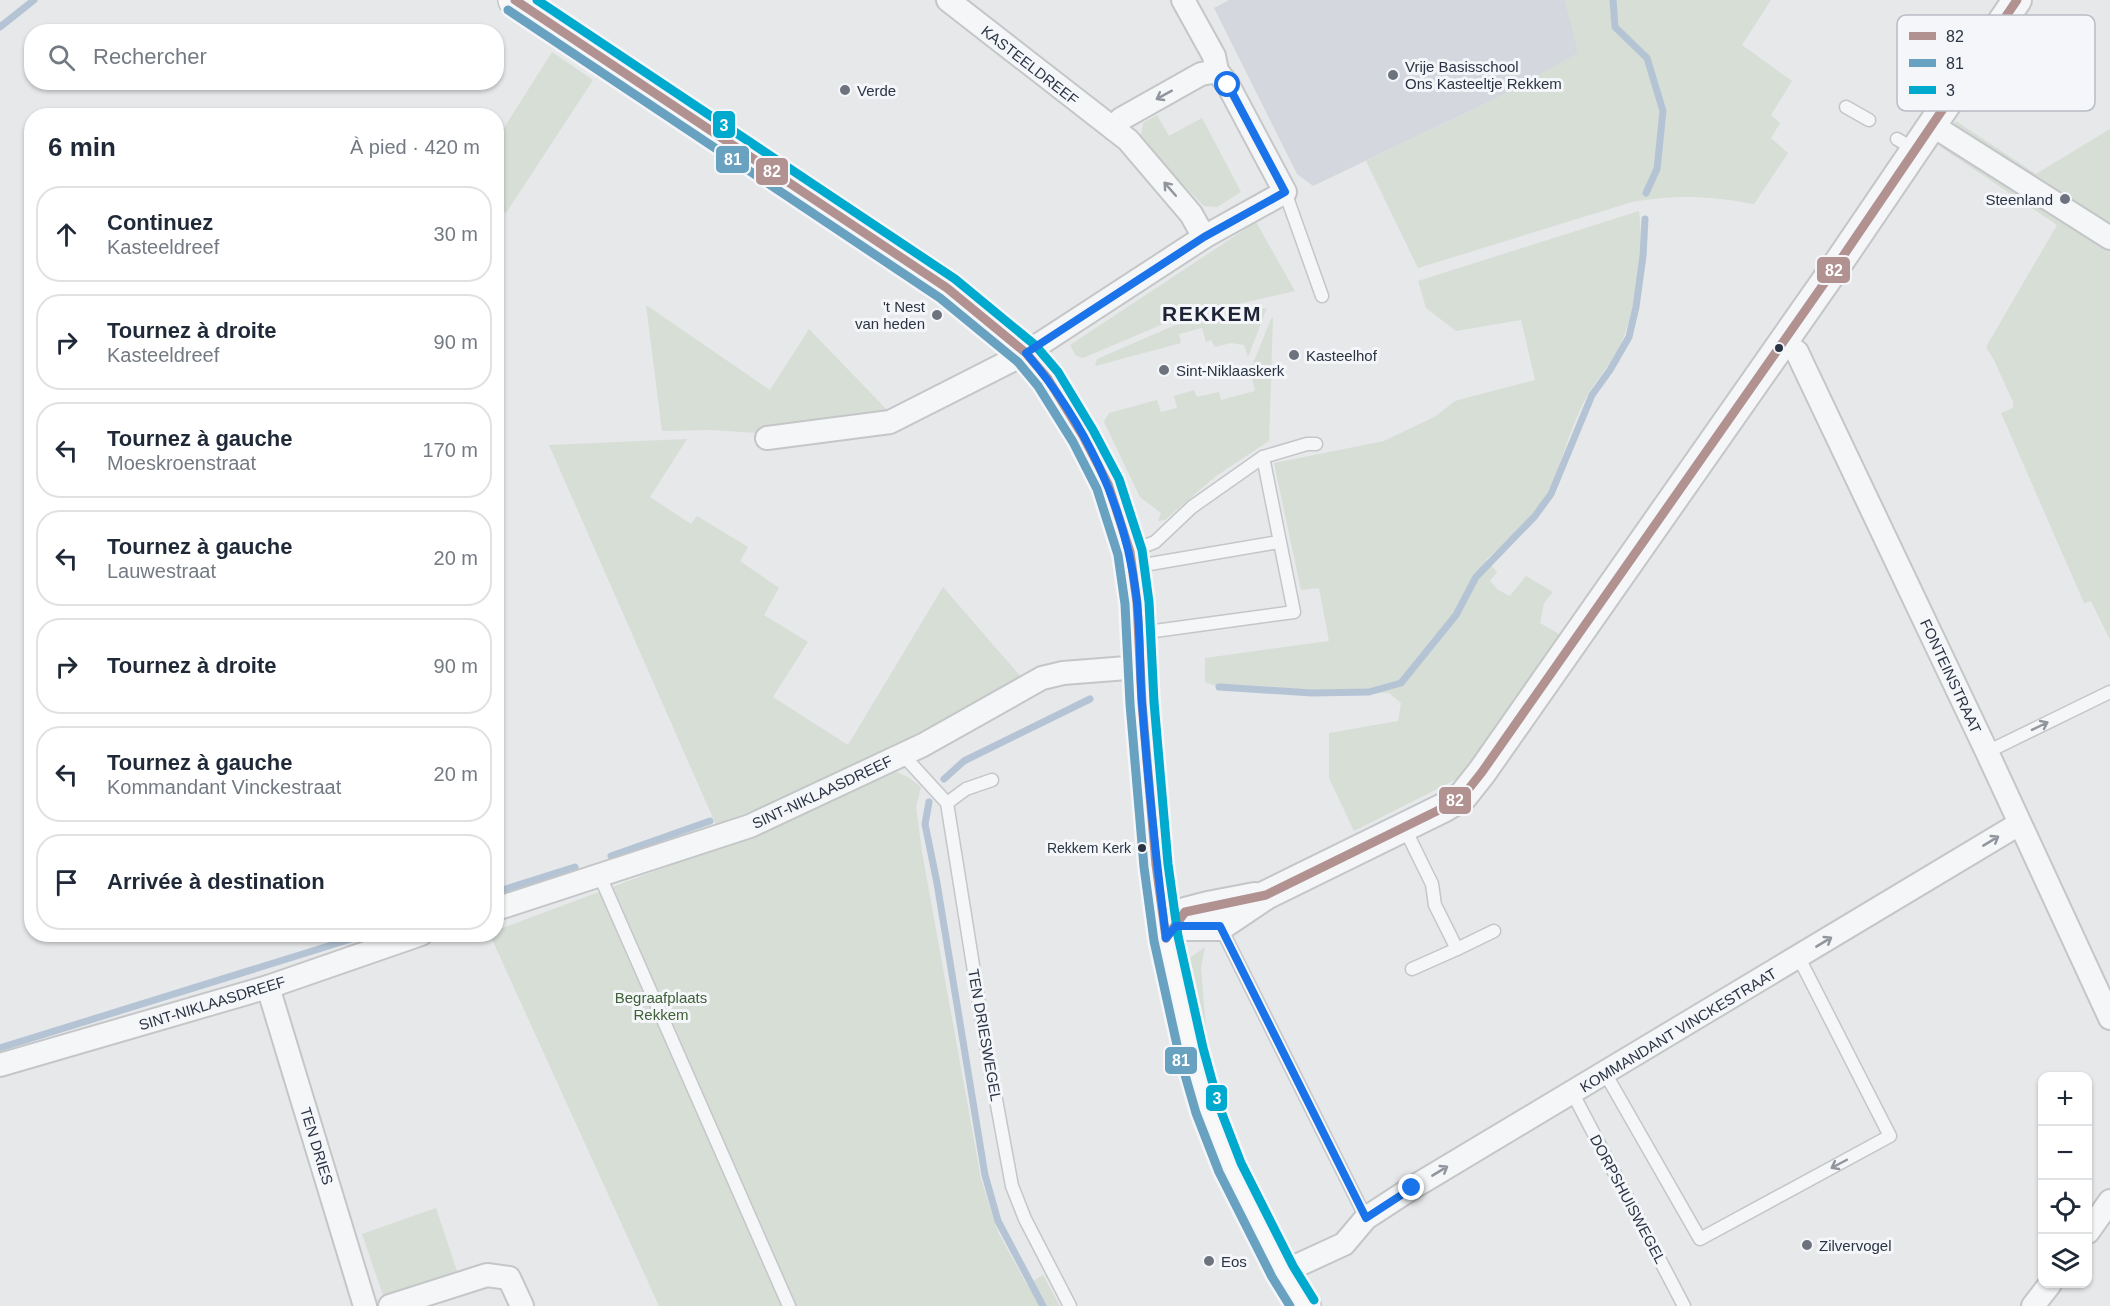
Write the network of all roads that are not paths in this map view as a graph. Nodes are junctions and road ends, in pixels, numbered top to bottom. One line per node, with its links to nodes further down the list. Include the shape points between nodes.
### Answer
1 (515, 0): 5 (main road)
2 (948, 0): 12 (street, KASTEELDREEF)
3 (1183, 0): 7 (street, via 1214,56)
4 (2017, 0): 6 (street)
5 (549, 9): 18 (main road)
6 (2007, 15)
7 (1217, 71): 12 (street, one-way to 12, via 1201,74 1121,119); 13 (street)
8 (1846, 107): 10 (lane)
9 (1942, 111): 11 (street)
10 (1869, 120)
11 (1932, 125): 15 (street); 17 (street, via 1906,144 1837,265)
12 (1114, 129): 14 (street, KASTEELDREEF, one-way to 12, via 1191,214)
13 (1285, 192): 14 (street); 16 (lane)
14 (1204, 237): 18 (street)
15 (2110, 238)
16 (1323, 296)
17 (1782, 342): 27 (street, FONTEINSTRAAT, via 1797,352); 32 (street, via 1482,772 1463,796)
18 (1031, 350): 19 (street, via 890,422); 23 (main road, via 1107,484)
19 (767, 438)
20 (1316, 444): 21 (lane)
21 (1263, 457): 22 (lane); 23 (lane, via 1192,507)
22 (1279, 542): 23 (lane); 24 (lane, via 1294,612)
23 (1131, 560): 24 (main road)
24 (1139, 633): 25 (main road)
25 (1140, 667): 28 (street, SINT-NIKLAASDREEF, via 1042,678); 38 (main road, via 1156,865)
26 (2110, 692): 27 (lane, one-way to 26)
27 (1987, 752): 31 (street, FONTEINSTRAAT)
28 (903, 755): 30 (lane); 33 (street, SINT-NIKLAASDREEF, via 750,826)
29 (992, 780): 30 (lane, via 966,789)
30 (947, 803): 57 (lane, TEN DRIESWEGEL, via 1012,1186)
31 (2019, 824): 41 (street, KOMMANDANT VINCKESTRAAT, one-way to 31); 44 (street, FONTEINSTRAAT)
32 (1403, 826): 34 (street); 40 (lane, via 1432,884 1435,905)
33 (598, 874): 35 (street, SINT-NIKLAASDREEF); 56 (lane)
34 (1266, 895): 36 (street); 38 (street, via 1185,912)
35 (504, 906)
36 (1220, 926): 38 (street); 49 (lane)
37 (1494, 931): 40 (lane)
38 (1171, 932): 51 (main road, via 1191,1051 1208,1110 1230,1168)
39 (399, 942): 43 (street, SINT-NIKLAASDREEF)
40 (1457, 949): 42 (lane)
41 (1799, 958): 46 (street, KOMMANDANT VINCKESTRAAT); 46 (lane, one-way to 46, via 1890,1136 1700,1239)
42 (1412, 969)
43 (268, 987): 45 (street, SINT-NIKLAASDREEF); 53 (street, TEN DRIES)
44 (2110, 1018)
45 (0, 1065)
46 (1605, 1073): 47 (street, KOMMANDANT VINCKESTRAAT)
47 (1572, 1092): 49 (street, KOMMANDANT VINCKESTRAAT, one-way to 47); 59 (lane, DORPSHUISWEGEL)
48 (2110, 1201): 50 (street)
49 (1366, 1218): 51 (street, KOMMANDANT VINCKESTRAAT, via 1344,1244)
50 (2092, 1226)
51 (1283, 1272): 58 (main road)
52 (2047, 1288): 60 (street)
53 (365, 1306)
54 (390, 1306): 55 (street, via 487,1275 509,1278)
55 (522, 1306)
56 (789, 1306)
57 (1070, 1306)
58 (1304, 1306)
59 (1684, 1306)
60 (2033, 1306)

